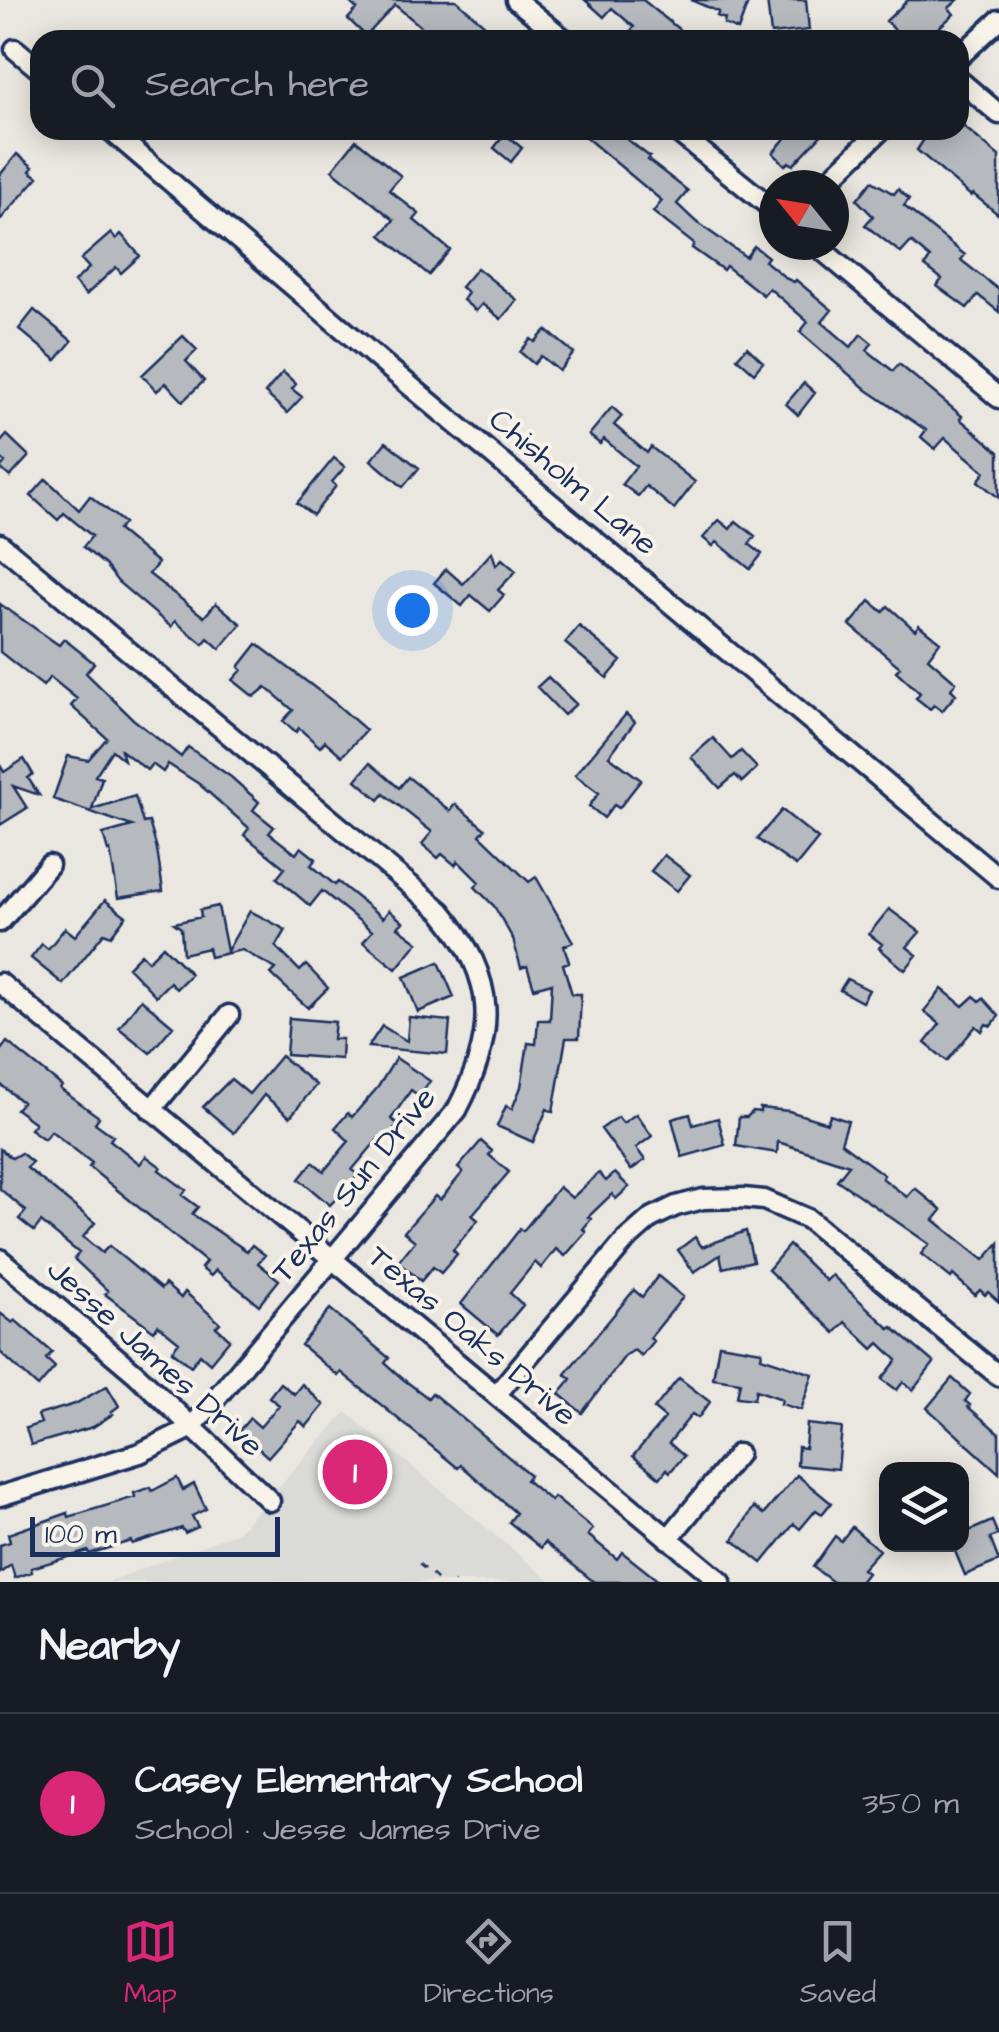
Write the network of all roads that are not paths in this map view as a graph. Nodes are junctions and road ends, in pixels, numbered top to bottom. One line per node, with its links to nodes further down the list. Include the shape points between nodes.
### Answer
1 (516, 0): 3 (street)
2 (999, 20): 4 (street)
3 (553, 30)
4 (969, 48)
5 (15, 49): 6 (street)
6 (30, 62)
7 (969, 88): 8 (street)
8 (999, 114)
9 (122, 140): 18 (street, Chisholm Lane)
10 (688, 140): 13 (street)
11 (871, 140): 12 (street)
12 (840, 170)
13 (759, 198)
14 (834, 260): 15 (street)
15 (999, 398)
16 (0, 544): 23 (street, Texas Sun Drive, via 441,911 473,956 487,1013 477,1072 457,1110)
17 (49, 864): 19 (street)
18 (999, 878)
19 (0, 922)
20 (0, 983): 22 (street, Texas Oaks Drive)
21 (229, 1015): 22 (street)
22 (151, 1110): 23 (street, Texas Oaks Drive)
23 (333, 1259): 26 (street, Texas Oaks Drive); 27 (street, Texas Sun Drive)
24 (0, 1260): 27 (street, Jesse James Drive)
25 (999, 1376): 26 (street, via 808,1219 764,1200 716,1198 650,1218 624,1241)
26 (496, 1395): 31 (street, Texas Oaks Drive)
27 (191, 1428): 29 (street, Texas Sun Drive, via 140,1453); 30 (street, Jesse James Drive)
28 (738, 1454): 31 (street)
29 (0, 1496)
30 (270, 1502)
31 (668, 1539): 32 (street, Texas Oaks Drive)
32 (721, 1582)

